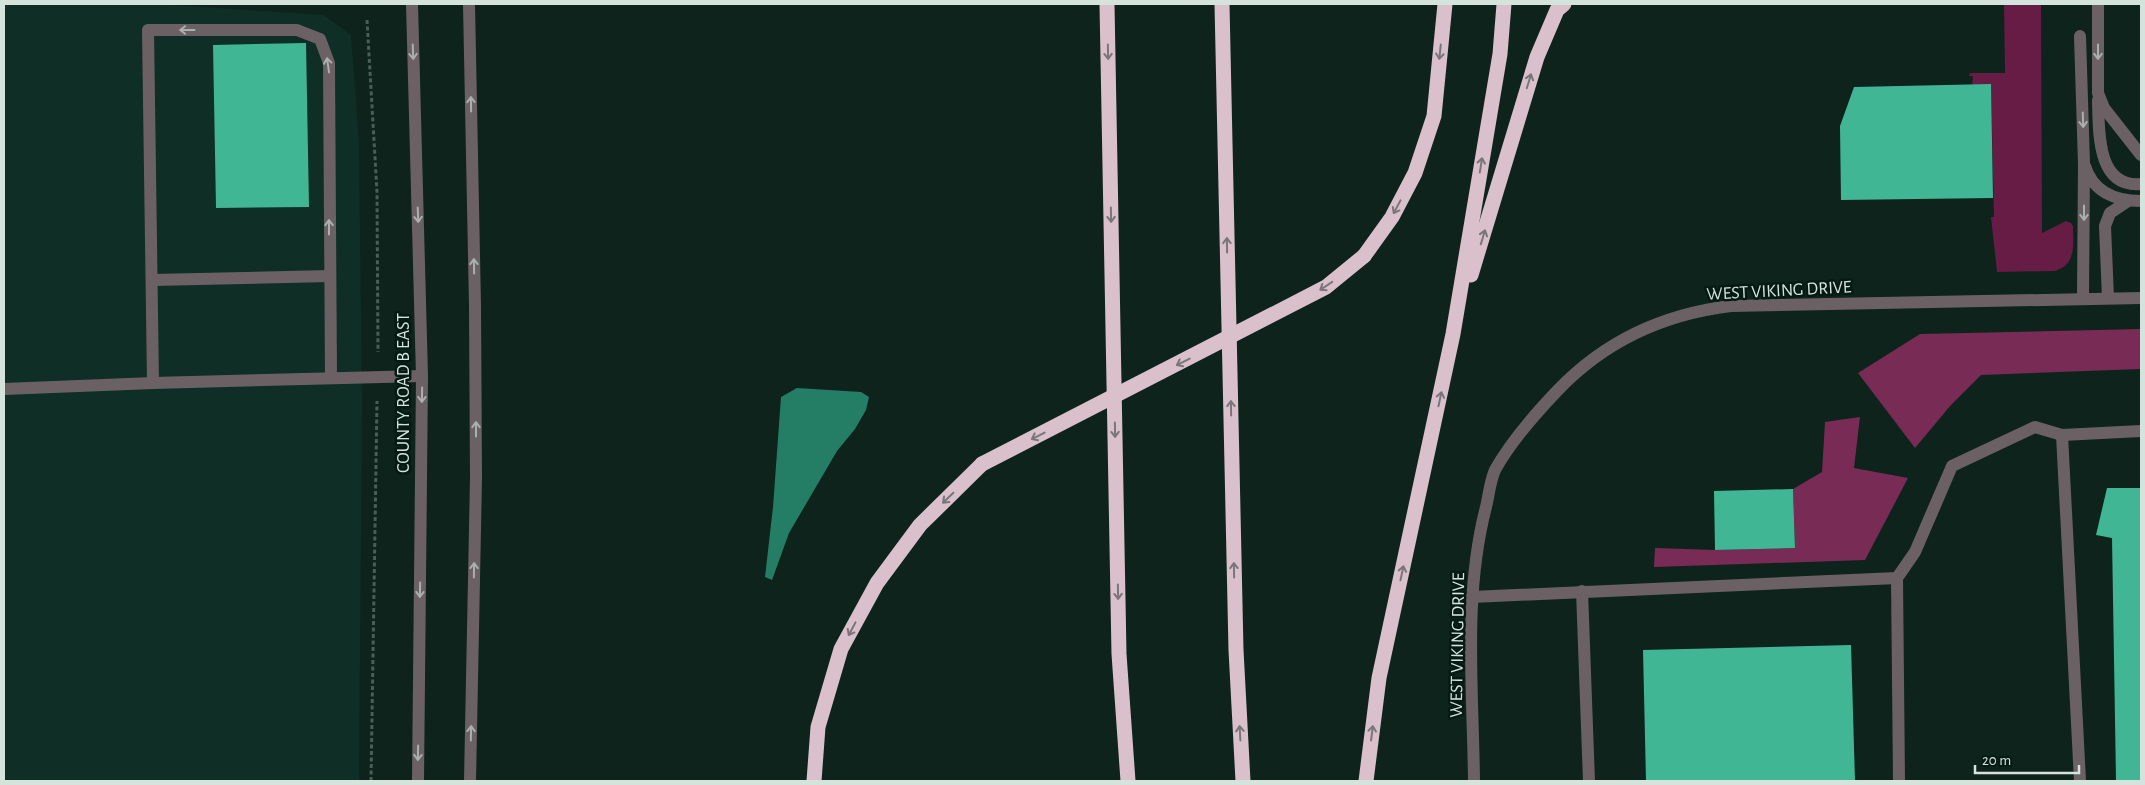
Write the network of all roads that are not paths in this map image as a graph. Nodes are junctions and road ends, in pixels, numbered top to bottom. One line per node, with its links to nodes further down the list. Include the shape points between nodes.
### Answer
1 (412, 4): 22 (street, COUNTY ROAD B EAST, one-way to 22)
2 (469, 4): 32 (street, one-way to 2, via 476,468)
3 (1107, 4): 34 (highway, one-way to 34, via 1119,654)
4 (1222, 4): 35 (highway, one-way to 4, via 1236,650)
5 (1445, 4): 33 (highway, one-way to 33, bridge, via 1434,116 1429,132 1415,173 1392,217 1364,256 1326,287 982,464 920,525 877,583 850,632 841,649 818,727)
6 (1504, 4): 21 (highway, one-way to 6, via 1500,54)
7 (1564, 4): 21 (highway, one-way to 7, via 1537,57 1557,10)
8 (2098, 4): 10 (street, one-way to 10)
9 (2080, 36): 12 (street, one-way to 12)
10 (2098, 93): 11 (street, via 2104,108); 13 (street, via 2103,159 2120,179 2131,185)
11 (2141, 155)
12 (2084, 164): 14 (street, via 2100,191); 18 (street, one-way to 18)
13 (2141, 184)
14 (2128, 201): 15 (street); 19 (street, via 2110,213 2105,226)
15 (2141, 201)
16 (330, 276): 17 (street); 17 (street, one-way to 17, via 329,63 320,39 297,30 148,30); 23 (street)
17 (152, 280): 24 (street)
18 (2083, 298): 19 (street, WEST VIKING DRIVE); 30 (street, WEST VIKING DRIVE, via 1731,306 1676,316 1626,338 1576,371 1533,417 1495,472 1479,533)
19 (2108, 298): 20 (street, WEST VIKING DRIVE)
20 (2141, 298)
21 (1453, 334): 36 (highway, one-way to 21, via 1379,678)
22 (422, 376): 23 (street); 31 (street, COUNTY ROAD B EAST, one-way to 31)
23 (331, 378): 24 (street)
24 (153, 382): 25 (street)
25 (4, 389)
26 (2141, 431): 27 (street)
27 (2062, 435): 28 (street, via 2035,427 1952,466 1915,552); 40 (street)
28 (1897, 578): 29 (street); 39 (street)
29 (1582, 591): 30 (street); 38 (street)
30 (1472, 596): 37 (street, WEST VIKING DRIVE)
31 (418, 781)
32 (470, 781)
33 (814, 781)
34 (1128, 781)
35 (1243, 781)
36 (1366, 781)
37 (1474, 781)
38 (1589, 781)
39 (1898, 781)
40 (2080, 781)

